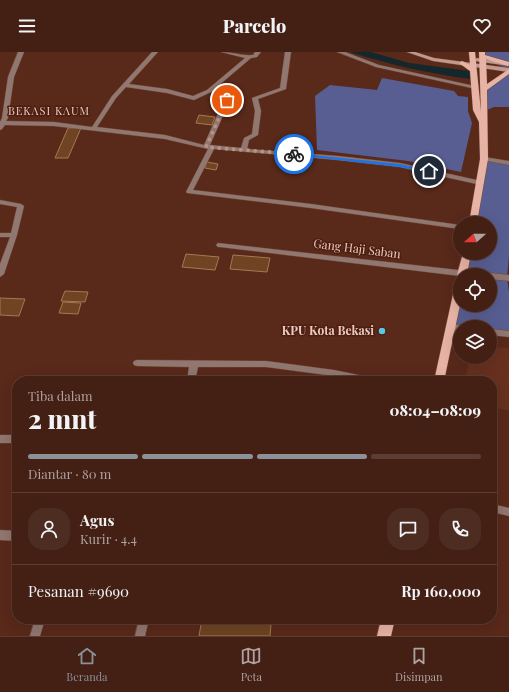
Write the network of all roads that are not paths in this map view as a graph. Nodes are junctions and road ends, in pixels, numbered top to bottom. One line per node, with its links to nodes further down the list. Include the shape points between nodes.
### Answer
1 (21, 52): 17 (street, via 12,77)
2 (156, 52): 13 (street)
3 (224, 52): 8 (street)
4 (258, 52): 8 (street)
5 (288, 52): 21 (street, via 283,89 255,98 258,111 255,135 246,139)
6 (340, 52): 14 (street, via 378,66)
7 (410, 52): 11 (street, via 433,59)
8 (249, 57): 13 (street, via 209,91 194,98)
9 (482, 59): 10 (street); 12 (main road); 12 (street); 15 (main road)
10 (473, 60): 11 (main road); 11 (main road); 14 (main road)
11 (462, 61)
12 (509, 67): 15 (main road)
13 (124, 84): 19 (street)
14 (476, 87): 18 (main road, via 477,110)
15 (484, 90): 18 (main road)
16 (227, 100): 20 (street)
17 (2, 122): 19 (street)
18 (483, 122): 22 (main road)
19 (93, 129): 20 (street, via 165,137)
20 (209, 148): 21 (street); 27 (street, via 189,192)
21 (244, 150): 24 (street, via 400,166)
22 (484, 159): 23 (street); 24 (main road)
23 (509, 163)
24 (481, 183): 26 (main road)
25 (0, 202): 29 (street, via 21,206)
26 (475, 216)
27 (453, 226)
28 (0, 234): 29 (street)
29 (14, 235): 32 (street)
30 (220, 245): 31 (street, Gang Haji Saban)
31 (453, 273)
32 (0, 274)
33 (497, 277): 34 (street)
34 (509, 278)
35 (497, 333): 37 (street)
36 (453, 334): 42 (main road)
37 (509, 334)
38 (137, 363): 39 (street)
39 (194, 364): 40 (street); 41 (street, via 266,364)
40 (192, 376)
41 (349, 376)
42 (440, 376)
43 (0, 439): 44 (street)
44 (12, 439)
45 (497, 509): 46 (street)
46 (509, 512)
47 (0, 535): 48 (street)
48 (12, 536)
49 (39, 624): 52 (street)
50 (143, 624): 53 (street)
51 (387, 624): 54 (main road)
52 (35, 636)
53 (140, 636)
54 (384, 636)

